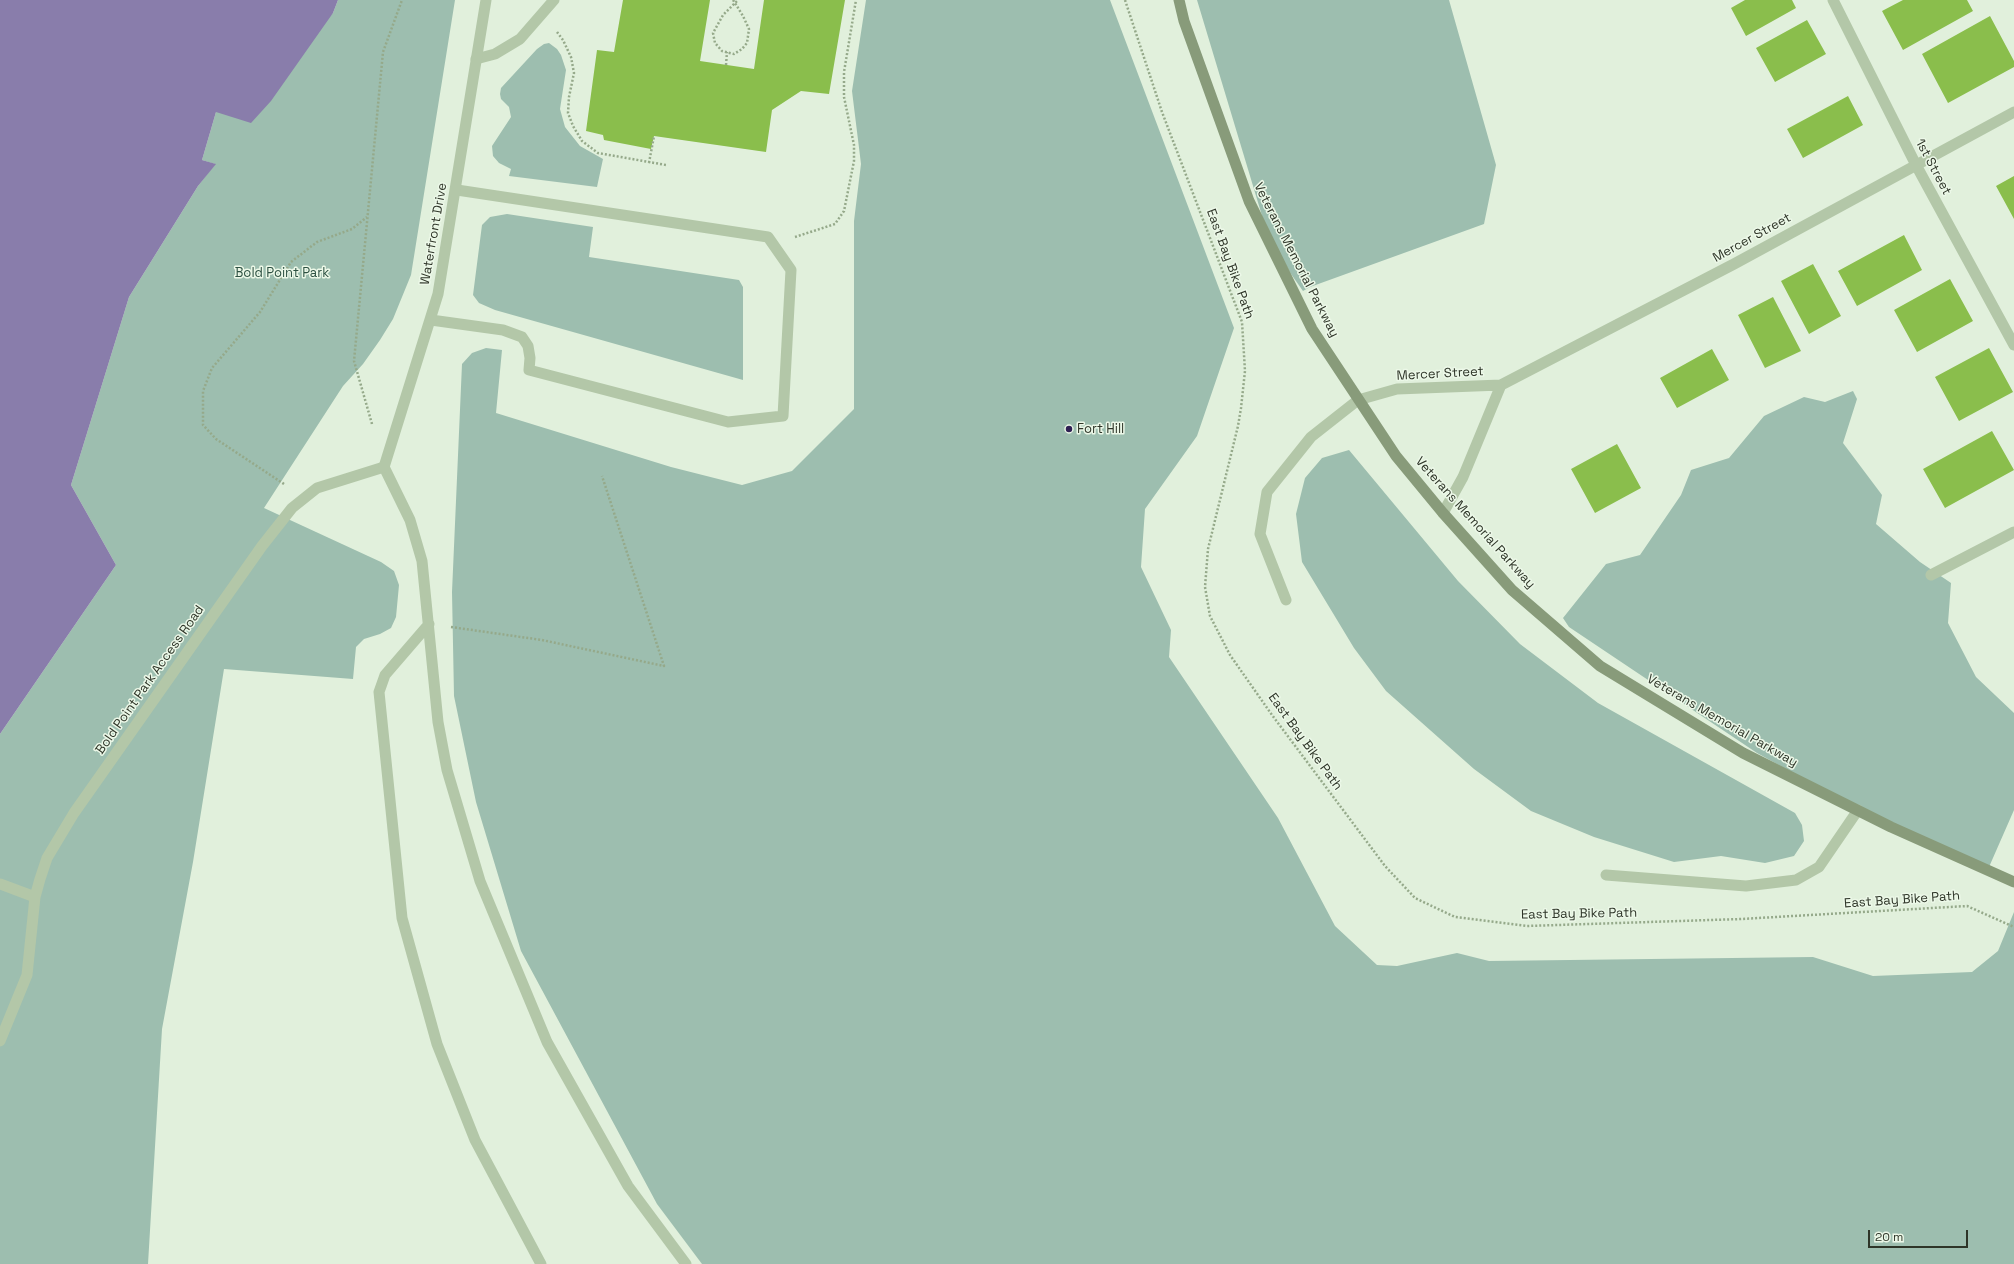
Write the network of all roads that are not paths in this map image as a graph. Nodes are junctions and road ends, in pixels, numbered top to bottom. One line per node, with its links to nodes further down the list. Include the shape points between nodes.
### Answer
1 (486, 0): 5 (street, Waterfront Drive)
2 (554, 0): 5 (street, via 520,39 495,54)
3 (1179, 0): 12 (main road, Veterans Memorial Parkway, via 1184,21 1249,201 1312,328)
4 (1833, 0): 7 (street, 1st Street)
5 (476, 59): 8 (street, Waterfront Drive)
6 (2014, 112): 7 (street, Mercer Street)
7 (1916, 164): 10 (street, 1st Street); 11 (street, Mercer Street, via 1734,264)
8 (456, 190): 9 (street, Waterfront Drive, via 443,269); 9 (street, via 768,237 791,270 783,416 728,422 529,370 528,346 522,338 503,330)
9 (431, 320): 13 (street, Waterfront Drive)
10 (2014, 345)
11 (1501, 385): 12 (street, Mercer Street, via 1397,389); 14 (street, Mercer Street, via 1463,477)
12 (1358, 400): 14 (main road, Veterans Memorial Parkway, via 1396,456); 17 (street, via 1311,437 1267,492 1260,534)
13 (384, 467): 18 (street, via 417,540); 23 (street, Bold Point Park Access Road, via 317,488 304,497 281,521 74,813 48,858)
14 (1444, 513): 19 (main road, Veterans Memorial Parkway, via 1512,590 1600,666 1743,753)
15 (2014, 532): 16 (street)
16 (1931, 575)
17 (1286, 600)
18 (429, 624): 25 (street, via 385,675 379,692 402,918 437,1044 475,1140); 26 (street, via 438,722 447,770 480,881 547,1042 628,1186)
19 (1858, 810): 20 (street, via 1819,867 1796,880 1746,886); 21 (main road, Veterans Memorial Parkway)
20 (1606, 875)
21 (2014, 882)
22 (0, 884): 23 (street)
23 (35, 897): 24 (street, Bold Point Park Access Road, via 27,975)
24 (0, 1041)
25 (541, 1264)
26 (686, 1264)

